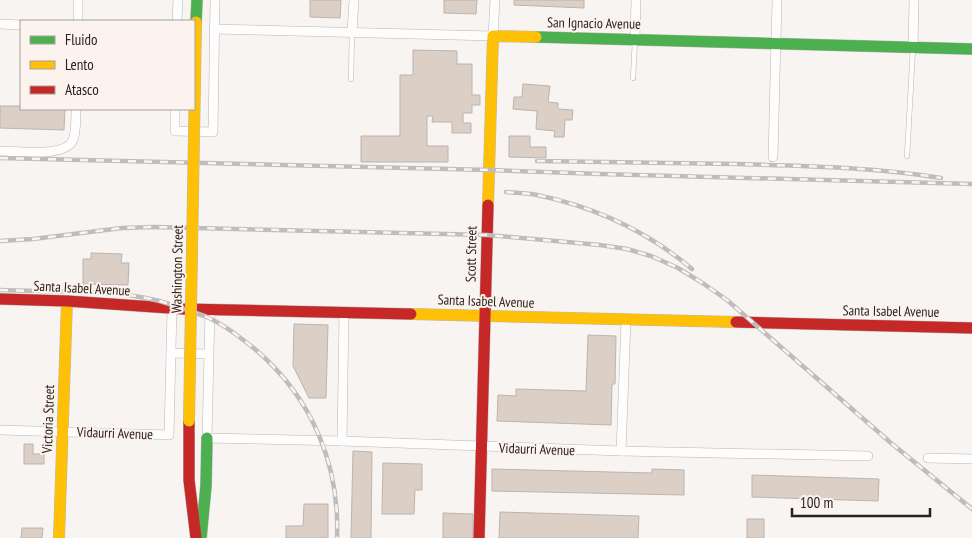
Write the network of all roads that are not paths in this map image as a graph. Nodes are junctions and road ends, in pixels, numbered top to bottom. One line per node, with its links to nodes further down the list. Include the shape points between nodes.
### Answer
1 (78, 0): 10 (street)
2 (178, 0): 11 (street)
3 (197, 0): 23 (main road, Washington Street, bridge)
4 (215, 0): 14 (street)
5 (354, 0): 15 (street)
6 (495, 0): 16 (street, Scott Street)
7 (636, 0): 17 (street)
8 (778, 0): 18 (street)
9 (914, 0): 19 (street)
10 (78, 20)
11 (177, 20)
12 (0, 24): 13 (street)
13 (20, 25)
14 (214, 29): 15 (street, San Ignacio Avenue); 25 (street, via 213,132 175,132)
15 (352, 32): 16 (street, San Ignacio Avenue); 22 (lane)
16 (493, 36): 17 (main road, San Ignacio Avenue); 35 (main road, Scott Street)
17 (635, 39): 18 (main road, San Ignacio Avenue); 21 (lane)
18 (776, 44): 19 (main road, San Ignacio Avenue); 29 (street)
19 (913, 47): 20 (main road, San Ignacio Avenue); 28 (lane)
20 (972, 49)
21 (633, 78)
22 (351, 79)
23 (195, 88)
24 (76, 110): 27 (street, via 74,139 68,146 52,152)
25 (176, 110)
26 (195, 110): 51 (main road, Washington Street, bridge, via 190,480)
27 (0, 151)
28 (907, 156)
29 (773, 157)
30 (0, 299): 31 (main road, Santa Isabel Avenue)
31 (67, 301): 32 (main road, Santa Isabel Avenue); 41 (main road, Victoria Street)
32 (172, 308): 33 (main road, Santa Isabel Avenue); 38 (street, Washington Street)
33 (210, 310): 34 (main road, Santa Isabel Avenue); 39 (street)
34 (344, 313): 35 (main road, Santa Isabel Avenue); 44 (street)
35 (485, 316): 36 (main road, Santa Isabel Avenue); 45 (main road, Scott Street)
36 (626, 321): 37 (main road, Santa Isabel Avenue); 46 (street)
37 (972, 328)
38 (171, 353): 39 (street); 42 (street, Washington Street)
39 (208, 354): 43 (street)
40 (0, 430): 41 (street, Vidaurri Avenue)
41 (63, 431): 42 (street, Vidaurri Avenue); 50 (main road, Victoria Street)
42 (169, 435)
43 (206, 438): 44 (street, Vidaurri Avenue); 52 (main road)
44 (342, 441): 45 (street, Vidaurri Avenue)
45 (481, 447): 46 (street, Vidaurri Avenue); 53 (main road, Scott Street)
46 (622, 451): 47 (street, Vidaurri Avenue)
47 (868, 456)
48 (928, 458): 49 (street)
49 (972, 459)
50 (59, 538)
51 (196, 538)
52 (201, 538)
53 (479, 538)

